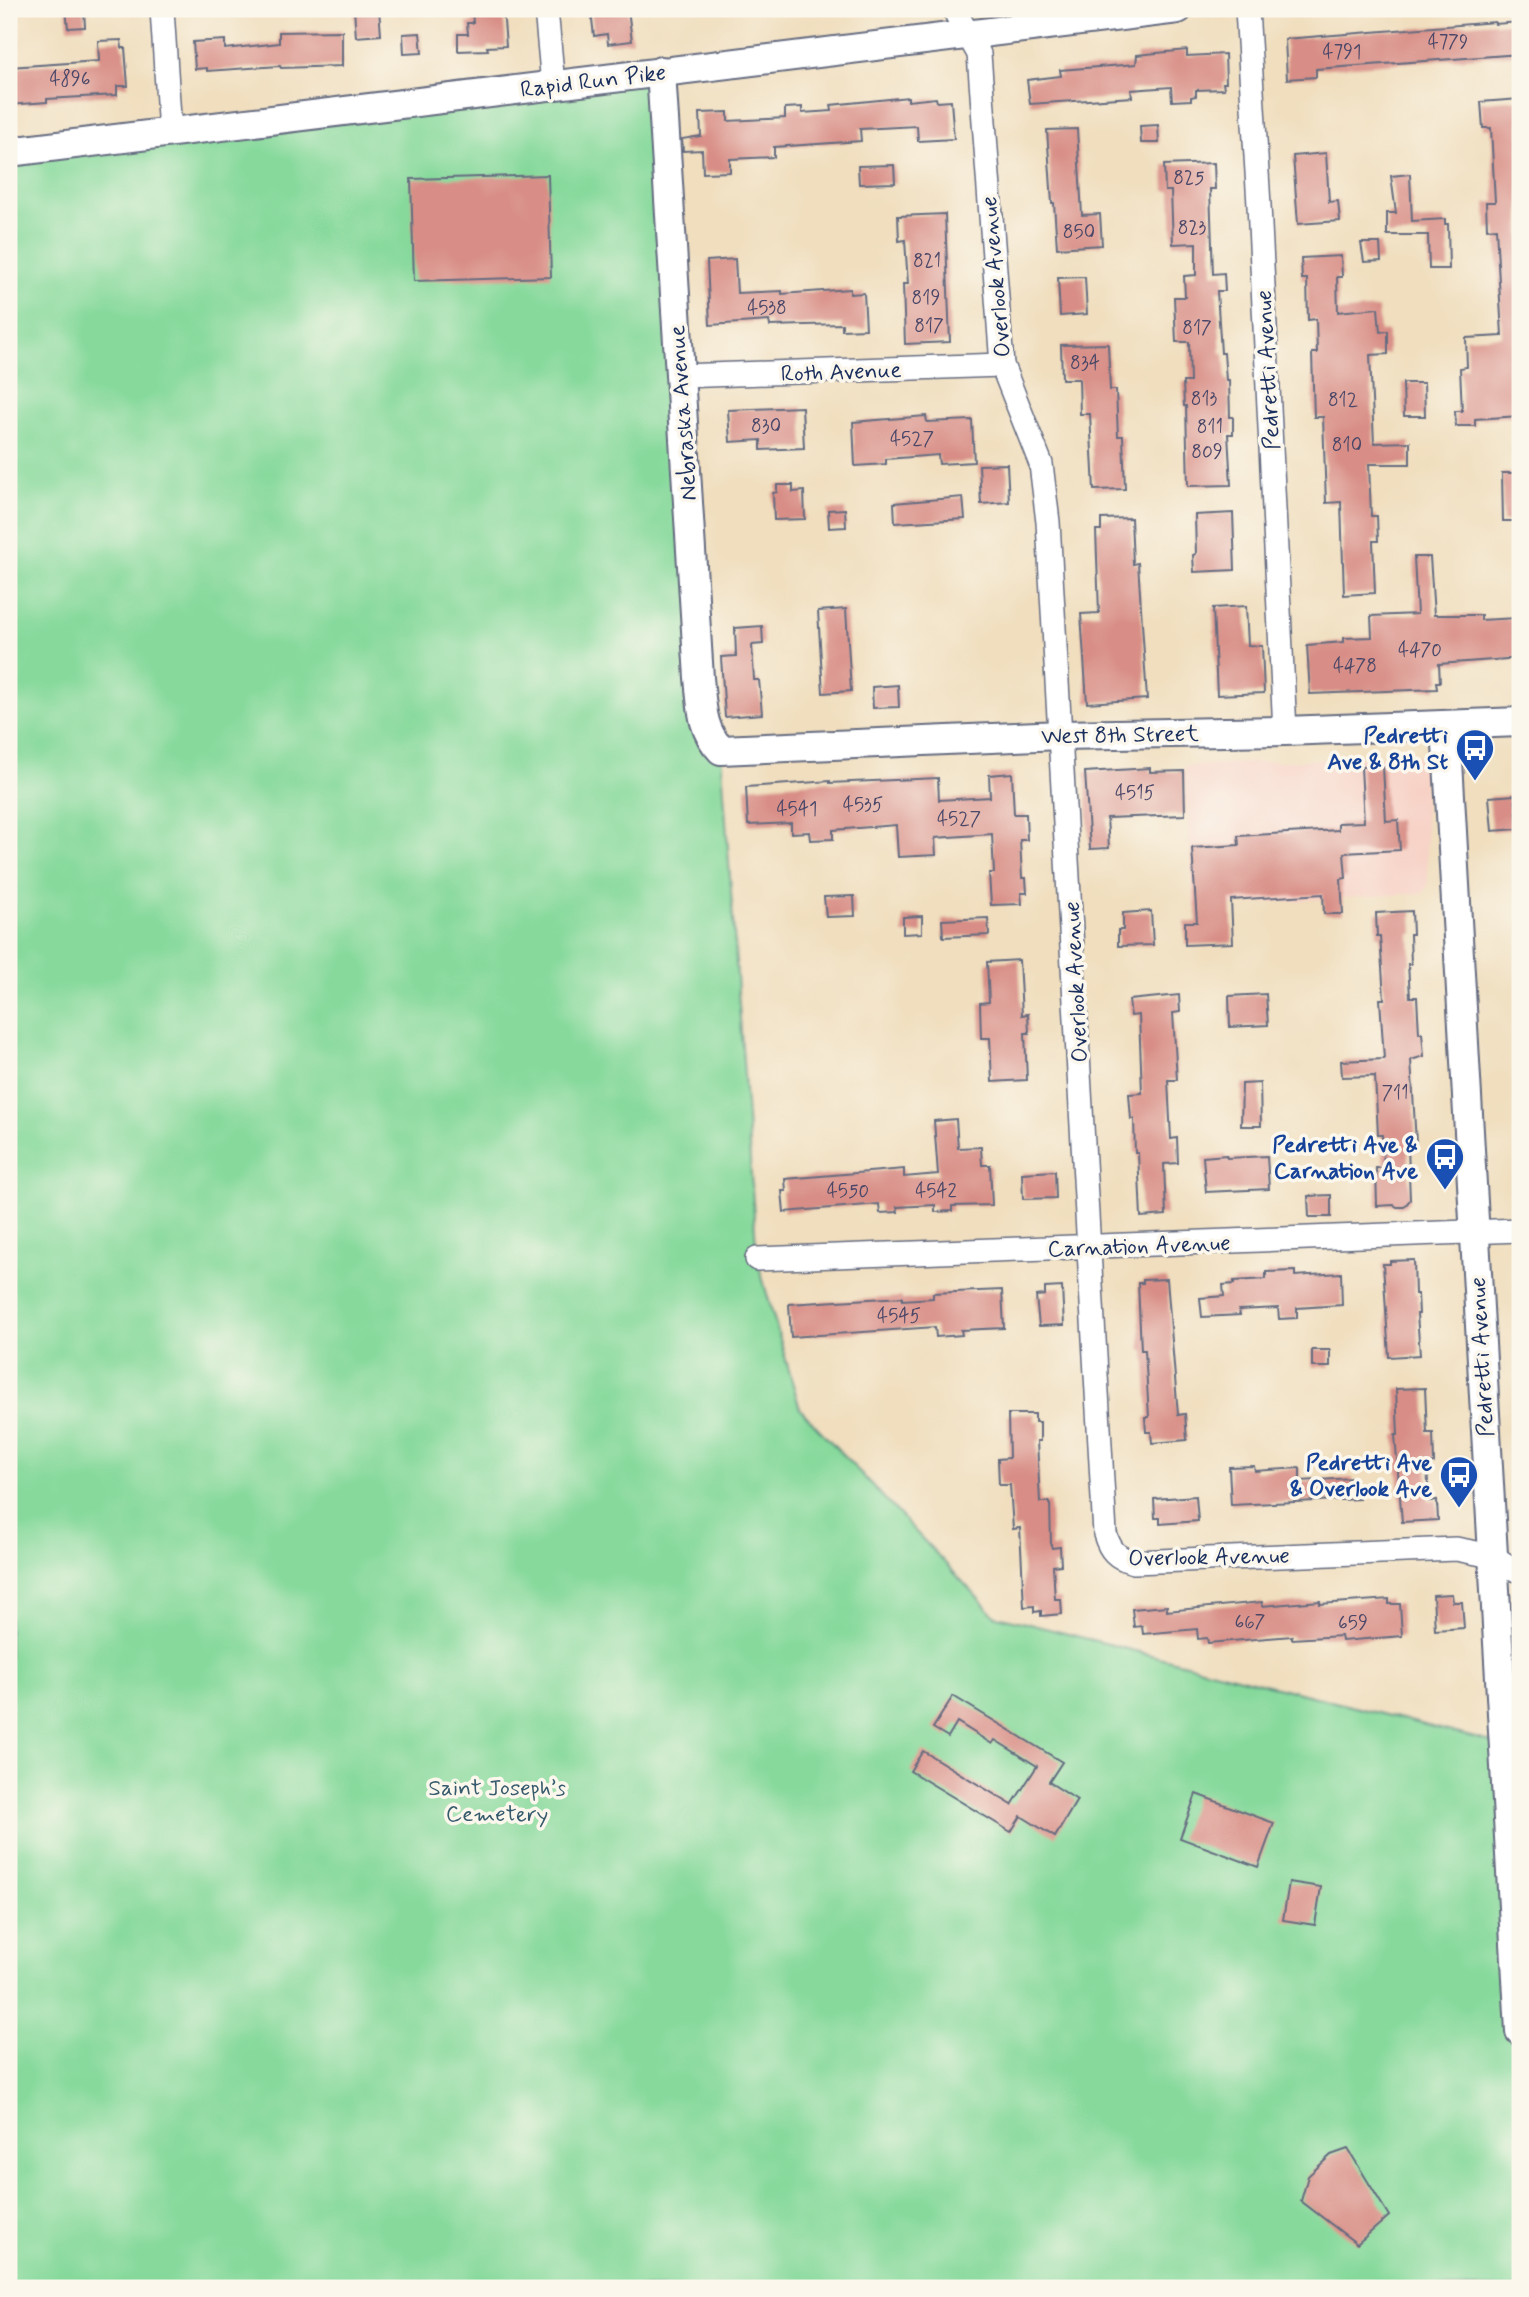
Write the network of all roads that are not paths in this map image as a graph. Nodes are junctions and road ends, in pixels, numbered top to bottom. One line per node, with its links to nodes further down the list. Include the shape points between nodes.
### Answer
1 (162, 9): 8 (street)
2 (546, 9): 7 (street)
3 (1178, 9): 5 (street, Rapid Run Pike)
4 (1247, 9): 14 (street, Pedretti Avenue)
5 (962, 21): 6 (street, Rapid Run Pike); 10 (street, Overlook Avenue, via 979,54)
6 (662, 71): 7 (street, Rapid Run Pike); 11 (street, Nebraska Avenue)
7 (553, 85): 8 (street, Rapid Run Pike)
8 (170, 132): 9 (street, Rapid Run Pike)
9 (9, 152)
10 (1002, 365): 11 (street, Roth Avenue); 15 (street, Overlook Avenue, via 1041,464)
11 (680, 376): 16 (street, Nebraska Avenue, via 702,714 712,741)
12 (1520, 722): 13 (street, West 8th Street)
13 (1446, 726): 14 (street, West 8th Street); 18 (street, Pedretti Avenue)
14 (1285, 731): 15 (street, West 8th Street)
15 (1061, 735): 16 (street, West 8th Street); 19 (street, Overlook Avenue)
16 (721, 750)
17 (1520, 1230): 18 (street, Carnation Avenue)
18 (1473, 1231): 19 (street, Carnation Avenue); 21 (street, Pedretti Avenue)
19 (1090, 1247): 20 (street, Carnation Avenue); 21 (street, Overlook Avenue, via 1105,1534 1116,1555 1134,1562 1456,1549)
20 (757, 1259)
21 (1492, 1556): 22 (street, Overlook Avenue); 23 (street, Pedretti Avenue)
22 (1520, 1571)
23 (1520, 2031)

